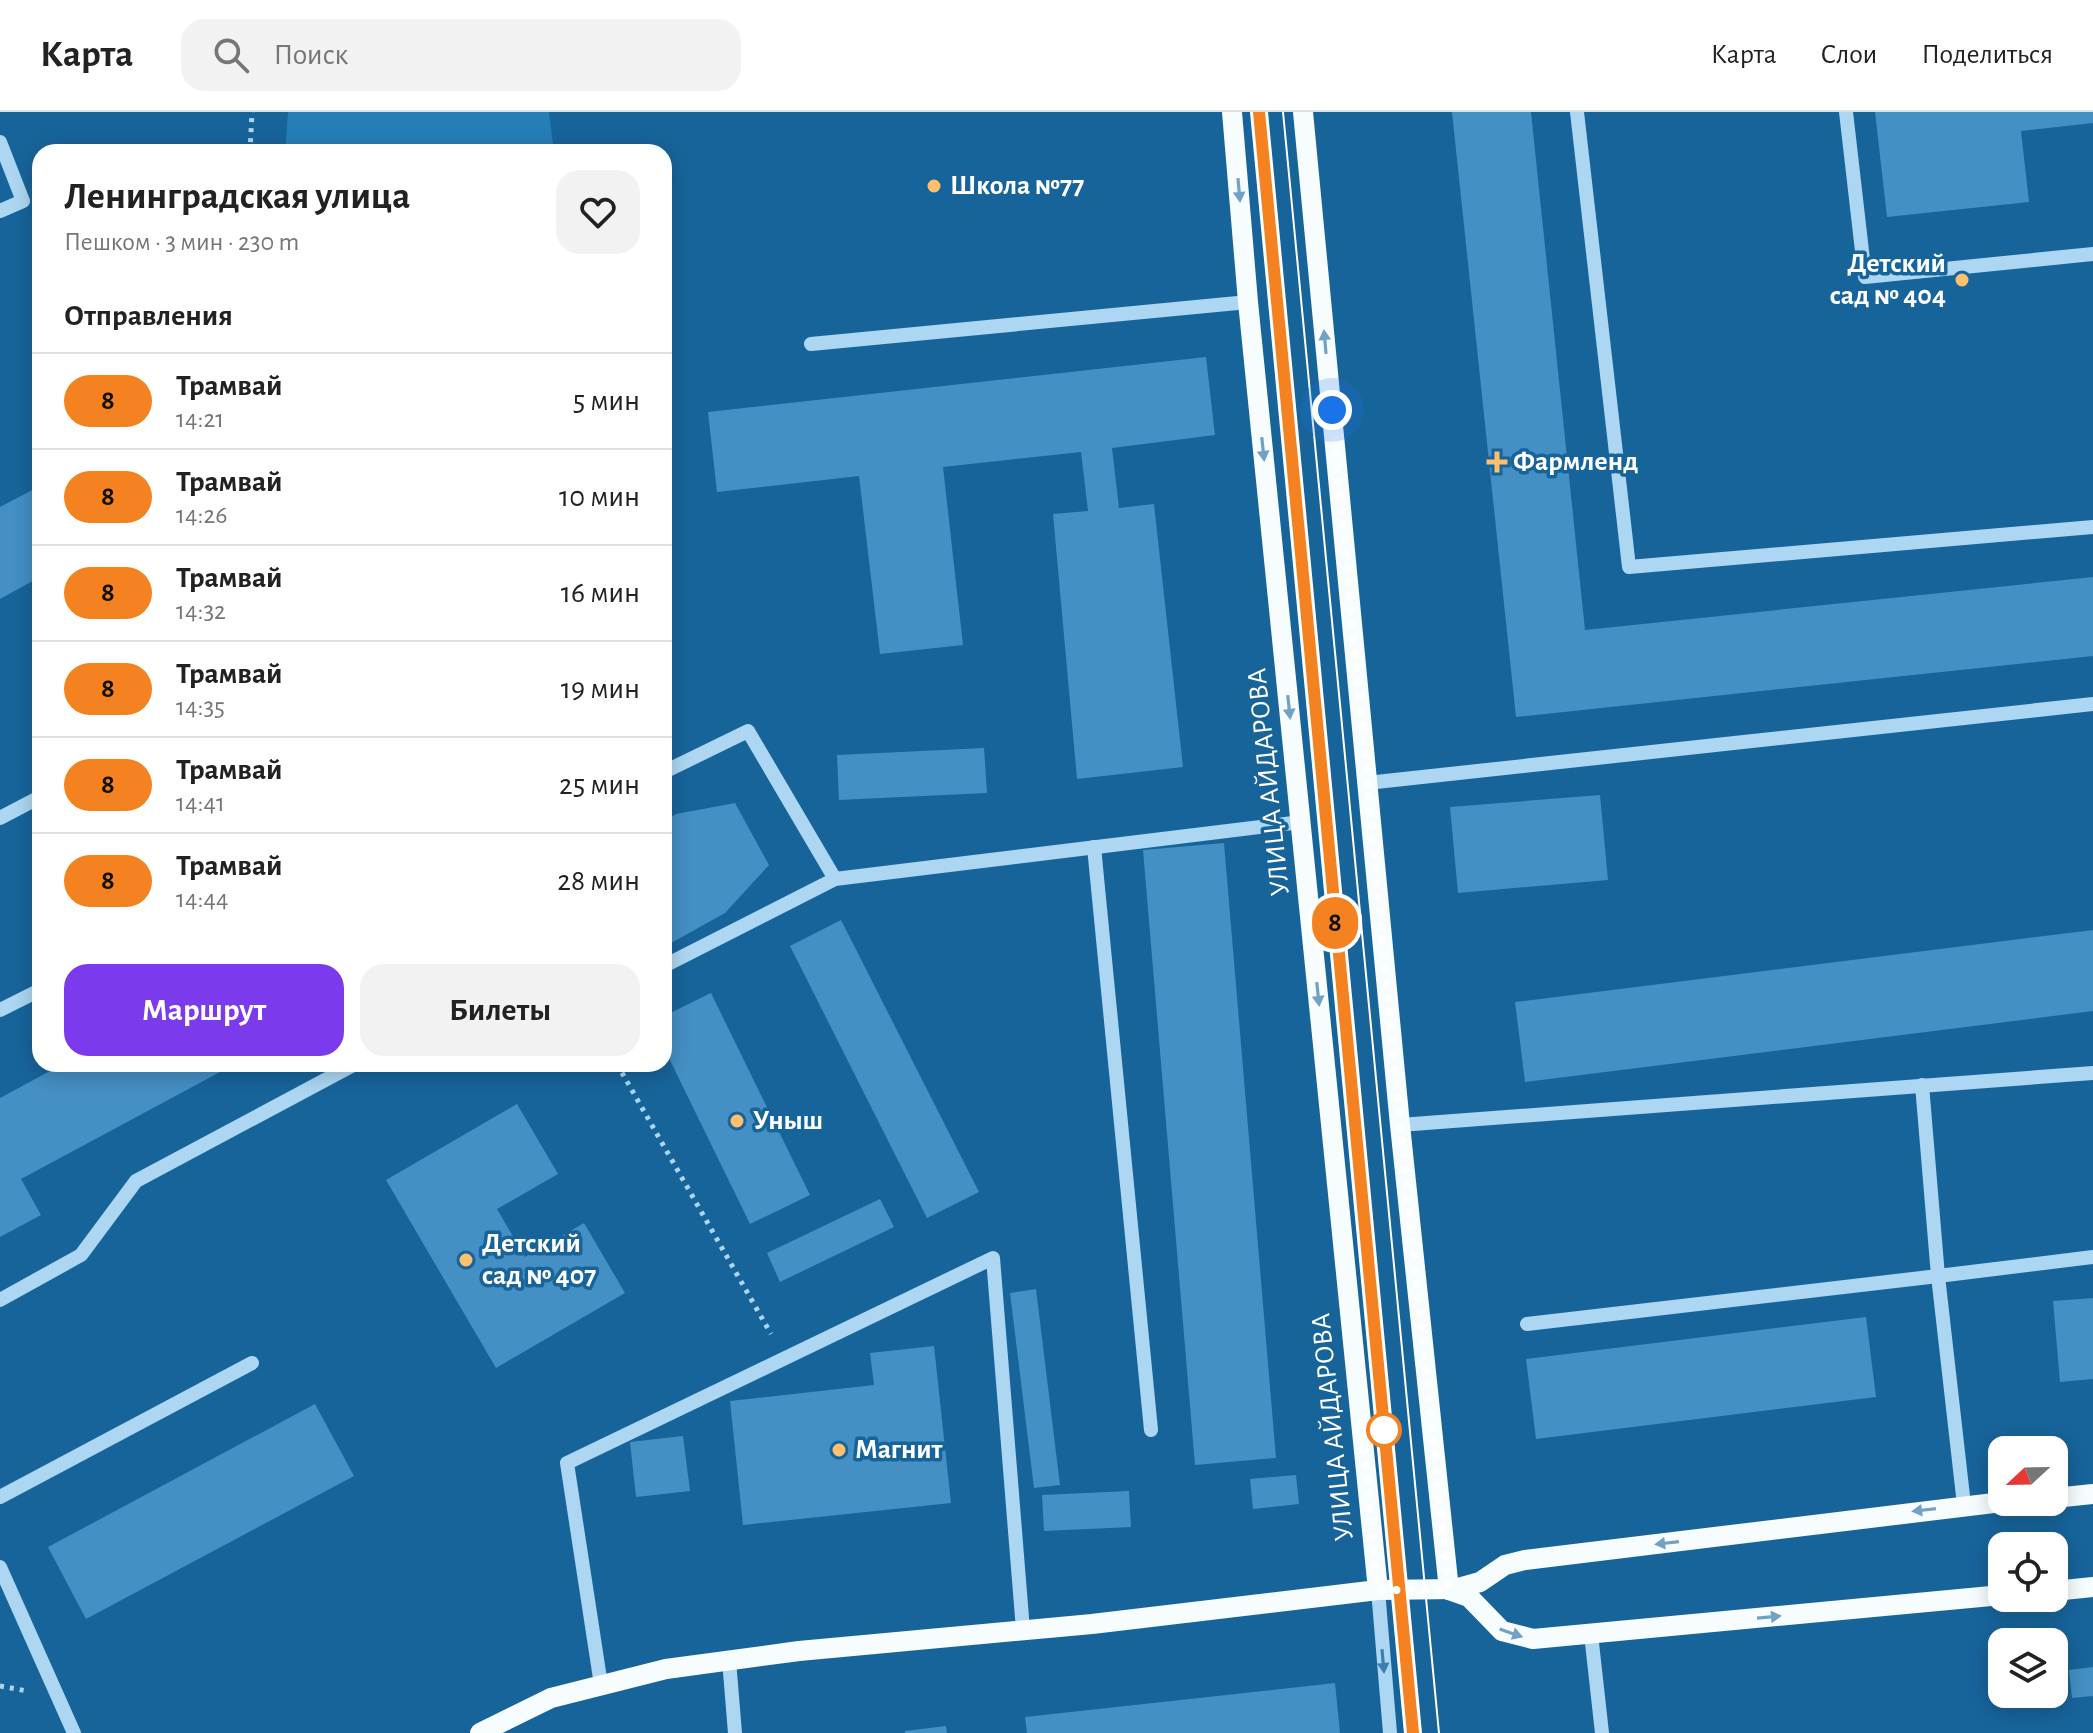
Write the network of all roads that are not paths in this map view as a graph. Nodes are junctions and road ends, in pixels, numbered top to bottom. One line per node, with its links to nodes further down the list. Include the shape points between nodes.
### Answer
1 (1232, 112): 8 (main road, УЛИЦА АЙДАРОВА, one-way to 8)
2 (1303, 112): 13 (main road, one-way to 2)
3 (1577, 112): 10 (street, via 1629,567)
4 (1846, 112): 7 (street, via 1865,277)
5 (0, 142): 6 (street, via 23,201)
6 (0, 211)
7 (2093, 254)
8 (1248, 302): 9 (street); 16 (main road, УЛИЦА АЙДАРОВА, one-way to 16)
9 (811, 344)
10 (2093, 527)
11 (2093, 704): 13 (street)
12 (672, 768): 18 (street, via 748,731)
13 (1367, 783): 25 (main road)
14 (32, 801): 15 (street)
15 (0, 818)
16 (1301, 822): 17 (street); 39 (main road, УЛИЦА АЙДАРОВА, one-way to 39)
17 (1094, 847): 18 (street); 31 (street)
18 (835, 879): 19 (street)
19 (672, 962)
20 (32, 994): 21 (street)
21 (0, 1010)
22 (340, 1072): 28 (street, via 136,1181 81,1255)
23 (2093, 1073): 24 (street)
24 (1922, 1085): 25 (street); 27 (street)
25 (1400, 1125): 40 (main road)
26 (2093, 1257): 27 (street)
27 (1938, 1276): 29 (street); 36 (street)
28 (0, 1300)
29 (1527, 1324)
30 (252, 1363): 33 (street)
31 (1151, 1430)
32 (2093, 1494): 34 (main road)
33 (0, 1497)
34 (2068, 1497)
35 (1988, 1503): 36 (main road)
36 (1964, 1505): 40 (main road, one-way to 40, via 1525,1560)
37 (0, 1567): 47 (street)
38 (2093, 1587): 41 (main road)
39 (1378, 1590): 40 (main road); 43 (main road); 50 (street, УЛИЦА АЙДАРОВА, one-way to 50)
40 (1449, 1590): 44 (main road, one-way to 44, via 1469,1597 1494,1625 1517,1636)
41 (2068, 1590)
42 (1988, 1596): 44 (main road, one-way to 42)
43 (1023, 1630): 45 (main road); 46 (street, via 993,1258 567,1463)
44 (1591, 1634): 51 (street)
45 (729, 1660): 46 (main road); 49 (street)
46 (601, 1685): 48 (main road, via 551,1698)
47 (74, 1733)
48 (480, 1733)
49 (735, 1733)
50 (1390, 1733)
51 (1602, 1733)

